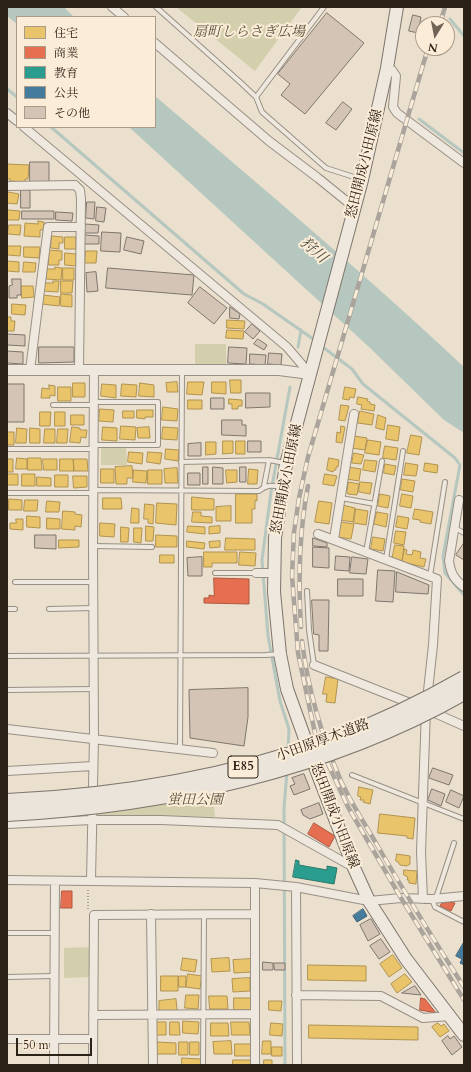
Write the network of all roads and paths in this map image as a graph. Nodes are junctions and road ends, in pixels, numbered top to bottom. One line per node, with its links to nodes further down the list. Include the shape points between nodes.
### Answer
1 (112, 7): 5 (street)
2 (156, 7): 8 (lane)
3 (324, 7): 8 (lane)
4 (397, 7): 7 (main road, 怒田開成小田原線)
5 (123, 16)
6 (156, 44): 17 (street, via 270,141 318,178)
7 (387, 68): 12 (street, via 396,76 394,107 397,113); 13 (main road, 怒田開成小田原線)
8 (256, 97): 13 (lane, via 262,112 326,168)
9 (7, 113): 10 (street)
10 (16, 120)
11 (25, 128): 14 (street)
12 (464, 163)
13 (362, 180): 17 (main road, 怒田開成小田原線)
14 (87, 181): 16 (street); 24 (street, via 287,347)
15 (7, 186): 16 (street, via 76,185)
16 (80, 190): 18 (street)
17 (354, 213): 24 (main road, 怒田開成小田原線)
18 (81, 227): 20 (street, via 48,227); 21 (street)
19 (7, 370): 20 (street)
20 (30, 370): 21 (street)
21 (79, 370): 23 (street)
22 (182, 370): 23 (street); 24 (street, via 279,370); 33 (lane)
23 (94, 371): 25 (street)
24 (310, 374): 34 (main road, 怒田開成小田原線)
25 (94, 404): 26 (lane); 28 (street); 28 (lane, via 158,402 158,445)
26 (53, 405)
27 (354, 414): 41 (street)
28 (93, 447): 29 (lane); 39 (street)
29 (7, 449)
30 (403, 452): 51 (lane)
31 (269, 460): 33 (lane); 34 (lane); 36 (lane)
32 (382, 461): 43 (lane)
33 (181, 462): 38 (lane)
34 (284, 463): 37 (main road, 怒田開成小田原線)
35 (445, 482): 55 (lane)
36 (266, 486): 37 (lane); 38 (lane, via 259,491)
37 (279, 487): 54 (main road, 怒田開成小田原線)
38 (181, 490): 39 (lane); 67 (lane)
39 (93, 492): 40 (lane); 48 (street)
40 (7, 493)
41 (340, 498): 43 (lane); 47 (street)
42 (459, 500): 44 (street)
43 (375, 504): 50 (lane)
44 (455, 528): 46 (lane); 58 (street, via 450,569 454,578)
45 (318, 534): 47 (street)
46 (464, 534)
47 (334, 539): 50 (street)
48 (93, 546): 49 (lane); 57 (street)
49 (152, 547)
50 (366, 553): 51 (street)
51 (386, 559): 55 (street)
52 (215, 573): 53 (lane)
53 (256, 573): 54 (street)
54 (271, 573): 64 (main road, 怒田開成小田原線)
55 (430, 576): 73 (street, via 437,579 437,582)
56 (14, 582): 57 (lane)
57 (93, 582): 60 (street)
58 (464, 587)
59 (308, 591): 68 (lane, via 309,630)
60 (93, 608): 63 (lane); 66 (street)
61 (7, 609): 62 (lane)
62 (15, 609)
63 (49, 609)
64 (278, 654): 67 (lane); 89 (main road, 怒田開成小田原線, via 295,714)
65 (7, 656): 66 (lane)
66 (94, 656): 67 (lane); 70 (street)
67 (181, 656): 77 (lane)
68 (314, 665): 73 (street)
69 (464, 678): 82 (highway, 小田原厚木道路 / E85, bridge, via 397,713 334,739 218,774 85,795)
70 (94, 689): 71 (lane); 76 (street)
71 (7, 690)
72 (464, 694): 84 (highway, 小田原厚木道路 / E85, bridge, via 397,727 280,771 155,798 85,808)
73 (426, 709): 74 (street); 83 (street)
74 (464, 726)
75 (7, 728): 76 (street)
76 (94, 740): 77 (street); 79 (street)
77 (180, 750): 78 (street)
78 (213, 753)
79 (93, 766): 80 (street); 85 (street)
80 (7, 771)
81 (352, 775): 83 (lane)
82 (7, 801)
83 (423, 803): 86 (lane); 97 (street)
84 (7, 814)
85 (92, 820): 87 (street); 89 (street, via 278,825); 91 (street)
86 (464, 820)
87 (7, 824)
88 (454, 843): 96 (lane)
89 (354, 868): 98 (main road, 怒田開成小田原線)
90 (7, 880): 92 (street)
91 (89, 880): 92 (street); 93 (street); 102 (path, via 88,911)
92 (55, 881): 105 (street)
93 (255, 883): 94 (street); 101 (street)
94 (296, 887): 98 (street); 108 (street)
95 (464, 896): 96 (street)
96 (434, 898): 97 (street); 103 (lane, via 434,906)
97 (422, 899): 98 (street)
98 (369, 901): 113 (main road, 怒田開成小田原線, via 406,959)
99 (151, 914): 100 (street); 102 (street); 109 (street)
100 (204, 914): 101 (street); 110 (lane)
101 (254, 914): 111 (street)
102 (94, 915): 112 (street)
103 (464, 922)
104 (7, 933): 105 (lane)
105 (55, 933): 106 (street)
106 (55, 976): 107 (lane); 116 (street)
107 (7, 977)
108 (296, 995): 113 (street, via 381,996 424,1018); 123 (street)
109 (152, 1014): 110 (street); 112 (street); 120 (street)
110 (204, 1014): 111 (street); 121 (lane)
111 (255, 1014): 122 (street)
112 (93, 1015): 117 (street)
113 (450, 1016): 114 (main road, 怒田開成小田原線)
114 (464, 1035)
115 (7, 1039): 116 (street)
116 (54, 1039): 117 (street); 118 (street)
117 (93, 1039): 119 (street)
118 (54, 1065)
119 (93, 1065)
120 (153, 1065)
121 (203, 1065)
122 (255, 1065)
123 (297, 1065)

